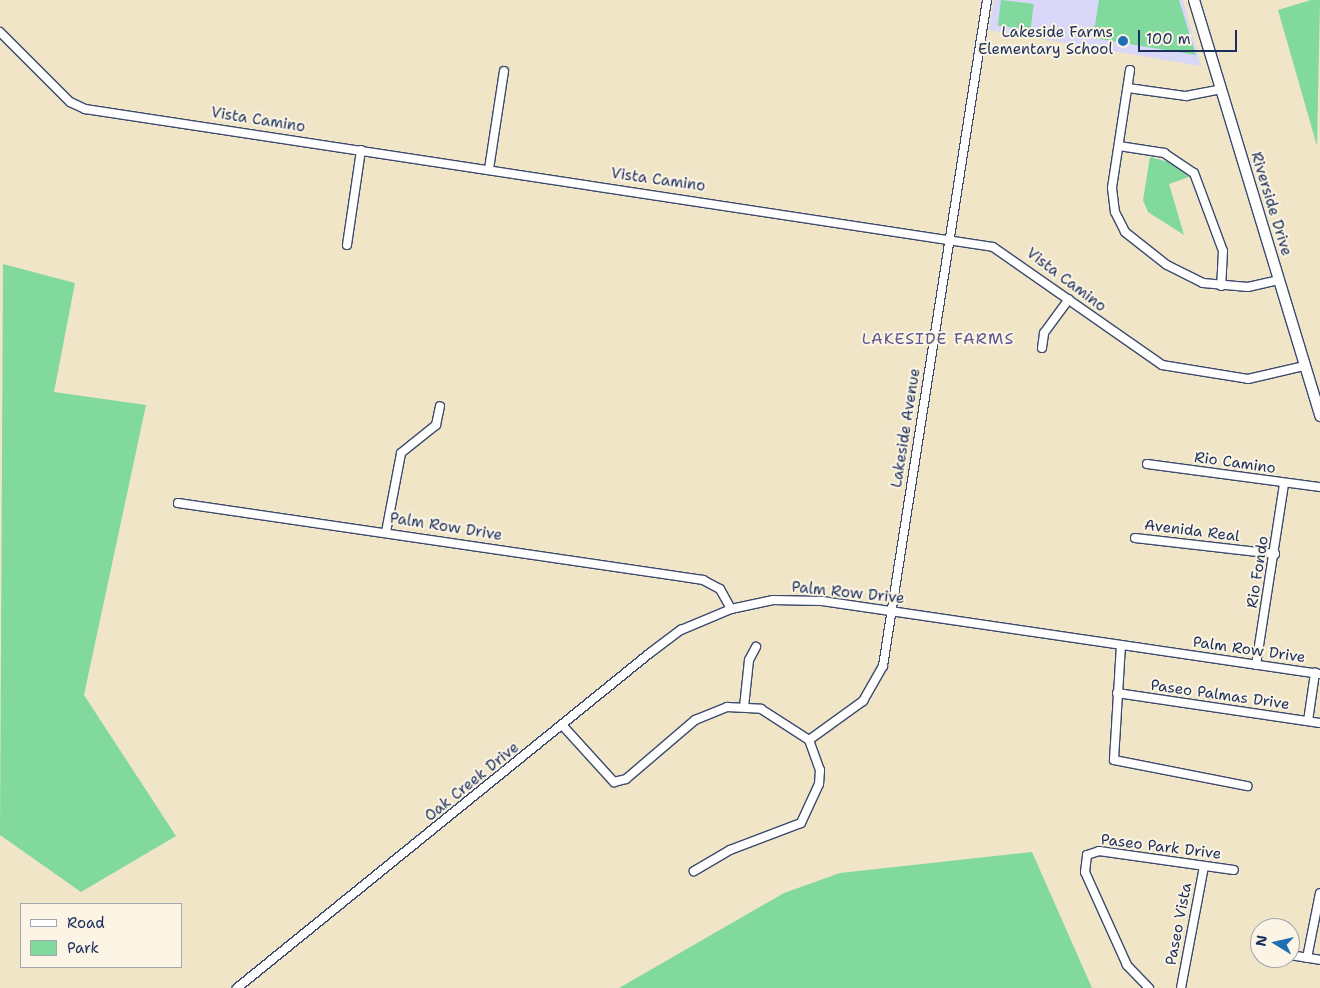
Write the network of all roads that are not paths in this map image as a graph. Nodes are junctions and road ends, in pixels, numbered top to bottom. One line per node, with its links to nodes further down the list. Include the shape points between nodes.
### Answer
1 (987, 0): 11 (street, Lakeside Avenue)
2 (1194, 0): 7 (main road, Riverside Drive)
3 (0, 32): 9 (street, Vista Camino, via 76,106)
4 (1130, 70): 6 (street)
5 (504, 71): 10 (street)
6 (1128, 88): 7 (street, via 1186,96); 8 (street)
7 (1220, 89): 13 (main road, Riverside Drive)
8 (1119, 146): 14 (street, via 1171,156 1197,178 1222,251); 14 (street, via 1112,196 1126,232 1175,271)
9 (361, 150): 10 (street, Vista Camino); 12 (street)
10 (489, 169): 11 (street, Vista Camino)
11 (949, 240): 15 (street, Vista Camino, via 1002,250); 28 (street, Lakeside Avenue)
12 (347, 245)
13 (1278, 280): 14 (street, via 1248,288); 17 (main road, Riverside Drive)
14 (1221, 286)
15 (1068, 299): 16 (street, via 1044,334); 17 (street, Vista Camino, via 1162,365 1248,379)
16 (1042, 348)
17 (1304, 366): 19 (main road, Riverside Drive)
18 (440, 406): 24 (street, via 436,425 401,453)
19 (1320, 416)
20 (1147, 464): 21 (street, Rio Camino)
21 (1284, 484): 22 (street, Rio Camino); 26 (street, Rio Fondo)
22 (1320, 487)
23 (178, 503): 24 (street, Palm Row Drive)
24 (386, 532): 27 (street, Palm Row Drive, via 703,580 720,589)
25 (1135, 538): 26 (street, Avenida Real)
26 (1275, 554): 31 (street, Rio Fondo)
27 (731, 609): 28 (street, Palm Row Drive, via 798,599); 37 (street, Oak Creek Drive, via 681,630)
28 (892, 611): 29 (street, Palm Row Drive); 38 (street, Lakeside Avenue, via 876,684 852,711)
29 (1121, 645): 31 (street, Palm Row Drive); 33 (street)
30 (756, 647): 34 (street, via 749,660)
31 (1256, 665): 32 (street, Palm Row Drive)
32 (1317, 674): 35 (street)
33 (1117, 693): 35 (street, Paseo Palmas Drive); 39 (street, via 1111,751 1116,762)
34 (744, 707): 37 (street, via 727,707 695,720 617,782 605,778); 38 (street, via 776,716)
35 (1308, 722): 36 (street, Paseo Palmas Drive)
36 (1320, 723)
37 (563, 726): 47 (street, Oak Creek Drive)
38 (809, 740): 42 (street, via 820,770 819,784 801,823 730,850)
39 (1247, 786)
40 (1204, 866): 41 (street, Paseo Park Drive); 48 (street, Paseo Park Drive, via 1100,851 1087,855 1085,872 1112,931 1128,965); 49 (street, Paseo Vista)
41 (1234, 870)
42 (694, 871)
43 (1320, 892): 45 (street)
44 (1300, 957): 45 (street)
45 (1307, 958): 46 (street)
46 (1320, 960)
47 (237, 988)
48 (1149, 988)
49 (1181, 988)

